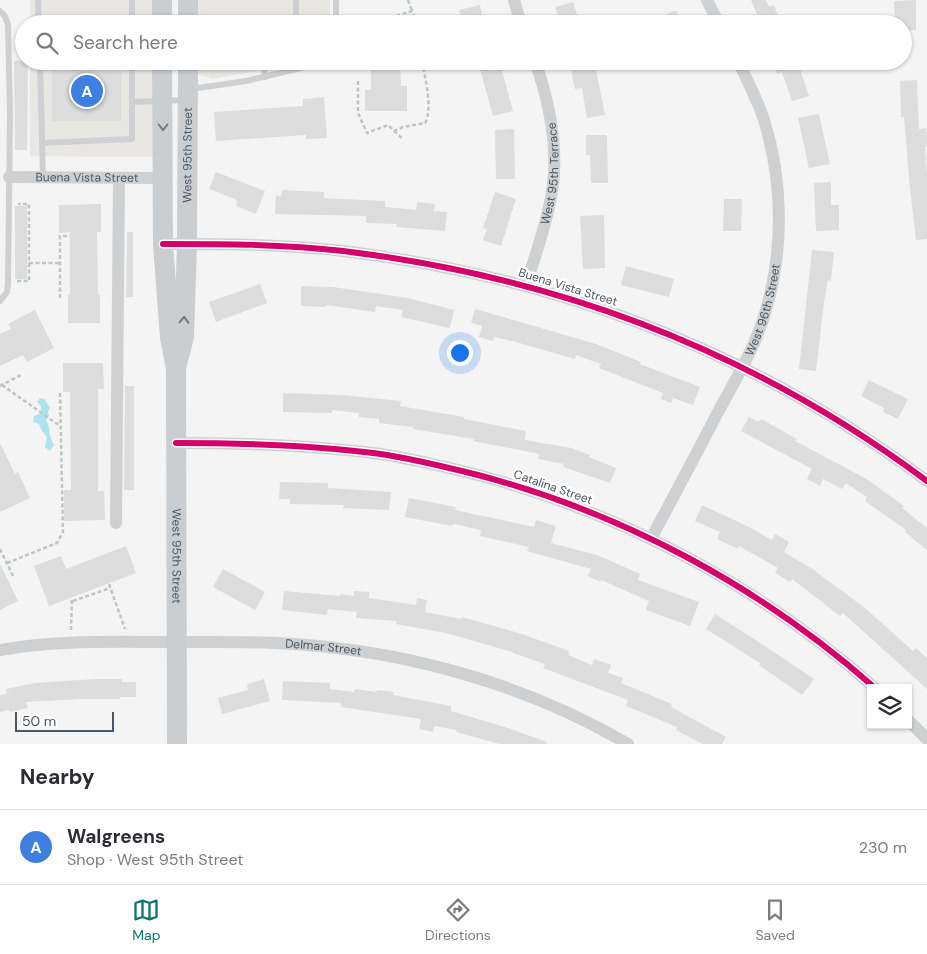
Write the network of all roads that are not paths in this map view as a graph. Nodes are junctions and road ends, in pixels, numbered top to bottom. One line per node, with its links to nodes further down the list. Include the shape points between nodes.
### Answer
1 (38, 0): 10 (lane)
2 (132, 0): 11 (lane)
3 (162, 0): 12 (main road)
4 (188, 0): 13 (main road)
5 (296, 0): 14 (lane)
6 (336, 0): 15 (lane)
7 (514, 0): 16 (street)
8 (707, 0): 17 (street)
9 (0, 11): 31 (lane, via 8,25)
10 (39, 15)
11 (132, 15)
12 (162, 15)
13 (188, 15)
14 (296, 15)
15 (336, 15)
16 (518, 15)
17 (714, 15)
18 (40, 70): 30 (lane)
19 (132, 70): 29 (lane)
20 (162, 70): 28 (main road, West 95th Street)
21 (188, 70): 27 (main road, West 95th Street)
22 (264, 70): 26 (lane)
23 (293, 70): 26 (lane)
24 (537, 70): 37 (street, West 95th Terrace, via 550,116 554,148 553,185)
25 (742, 70): 39 (street, West 96th Street, via 764,120 773,154 779,230 775,273 766,310)
26 (265, 77): 27 (lane)
27 (188, 95): 28 (lane); 36 (main road, West 95th Street)
28 (163, 101): 29 (lane); 34 (main road, West 95th Street, one-way to 34)
29 (132, 102): 30 (lane, via 132,139)
30 (42, 143): 32 (lane)
31 (10, 176): 32 (street, Buena Vista Street); 38 (lane, via 8,280 7,292)
32 (43, 177): 33 (street, Buena Vista Street)
33 (119, 178): 34 (street, Buena Vista Street); 43 (street)
34 (163, 178): 35 (main road, West 95th Street)
35 (163, 244): 36 (street, Buena Vista Street); 40 (main road, West 95th Street, via 170,338)
36 (187, 244): 37 (street, Buena Vista Street, via 341,251 444,266); 40 (main road, West 95th Street, one-way to 36, via 184,337)
37 (526, 286): 39 (street, Buena Vista Street, via 600,307)
38 (0, 301)
39 (743, 367): 42 (street, Buena Vista Street, via 849,426); 44 (street, West 96th Street)
40 (176, 368): 41 (main road, West 95th Street)
41 (176, 443): 44 (street, Catalina Street, via 260,443 384,454 515,485 560,500); 45 (main road, West 95th Street)
42 (927, 481)
43 (116, 523)
44 (650, 539): 47 (street, Catalina Street, via 759,600 808,633)
45 (176, 642): 46 (street, Delmar Street, via 51,644); 50 (main road, West 95th Street); 51 (street, Delmar Street, via 295,644 412,660 502,686 606,731)
46 (0, 650)
47 (870, 684)
48 (912, 724): 49 (street)
49 (927, 739)
50 (177, 744)
51 (628, 744)

